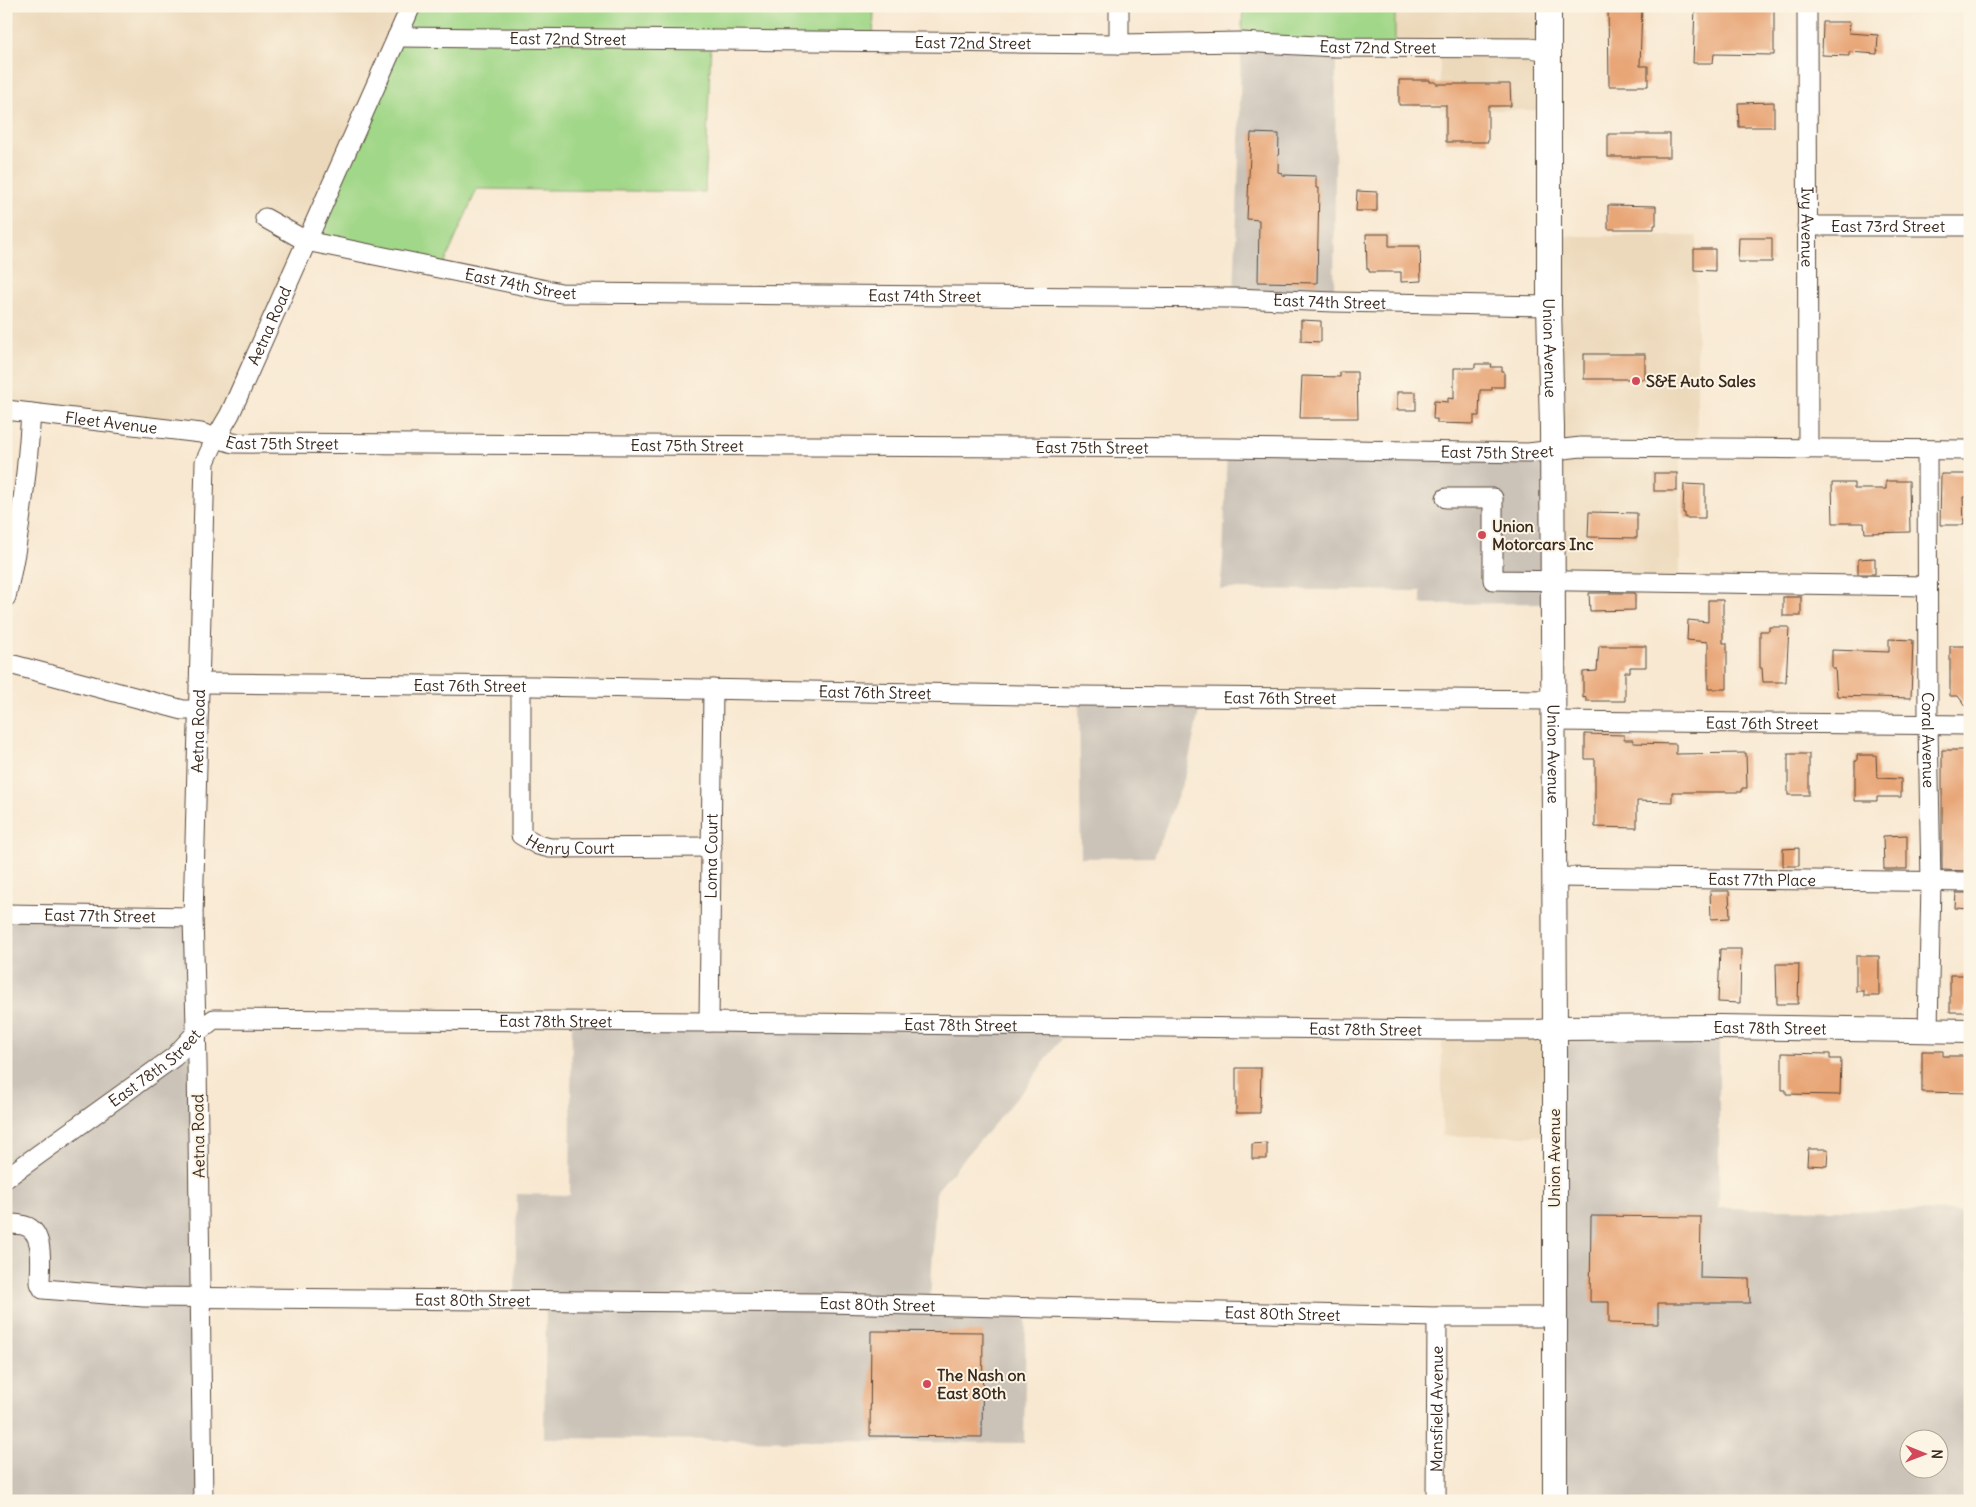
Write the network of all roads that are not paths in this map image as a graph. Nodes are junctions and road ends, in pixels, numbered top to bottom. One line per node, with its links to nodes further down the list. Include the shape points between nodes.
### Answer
1 (411, 6): 5 (street, Aetna Road)
2 (1119, 6): 6 (street)
3 (1549, 6): 7 (main road, Union Avenue)
4 (1807, 6): 9 (street, Ivy Avenue)
5 (397, 37): 6 (street, East 72nd Street); 11 (street, Aetna Road)
6 (1119, 44): 7 (street, East 72nd Street, via 1241,42)
7 (1549, 51): 12 (main road, Union Avenue)
8 (265, 218): 11 (street, East 74th Street)
9 (1807, 226): 10 (street, East 73rd Street); 16 (street, Ivy Avenue)
10 (1970, 226)
11 (306, 242): 12 (street, East 74th Street, via 561,293 1234,298); 15 (street, Aetna Road, via 230,414)
12 (1549, 306): 17 (main road, Union Avenue)
13 (6, 410): 14 (street, Fleet Avenue)
14 (31, 413): 15 (street, Fleet Avenue, via 201,433); 23 (street, via 14,565)
15 (216, 438): 17 (street, East 75th Street, via 233,443 1227,448 1528,453); 25 (street, Aetna Road, via 205,462)
16 (1808, 448): 17 (street, East 75th Street, via 1581,447); 18 (street, East 75th Street)
17 (1552, 450): 21 (main road, Union Avenue)
18 (1927, 450): 19 (street, East 75th Street); 22 (street, Coral Avenue)
19 (1970, 450)
20 (1446, 498): 21 (street, via 1493,498 1493,580)
21 (1553, 580): 22 (street); 29 (main road, Union Avenue)
22 (1927, 586): 30 (street, Coral Avenue)
23 (6, 597)
24 (6, 663): 28 (street, via 183,710)
25 (199, 683): 26 (street, East 76th Street); 28 (street, Aetna Road)
26 (520, 686): 27 (street, East 76th Street); 32 (street, Henry Court, via 521,835 550,848)
27 (713, 689): 29 (street, East 76th Street); 32 (street, Loma Court)
28 (199, 710): 37 (street, Aetna Road)
29 (1552, 710): 30 (street, East 76th Street); 33 (main road, Union Avenue)
30 (1928, 725): 31 (street, East 76th Street); 34 (street, Coral Avenue)
31 (1970, 725)
32 (712, 847): 38 (street, Loma Court)
33 (1554, 876): 34 (street, East 77th Place); 39 (main road, Union Avenue)
34 (1931, 882): 35 (street, East 77th Place); 40 (street, Coral Avenue)
35 (1970, 882)
36 (6, 914): 37 (street, East 77th Street)
37 (193, 917): 42 (street, Aetna Road)
38 (709, 1022): 39 (street, East 78th Street, via 1442,1030); 42 (street, East 78th Street, via 214,1018)
39 (1555, 1028): 40 (main road, East 78th Street); 46 (main road, Union Avenue)
40 (1928, 1030): 41 (main road, East 78th Street)
41 (1970, 1031)
42 (196, 1033): 43 (street, East 78th Street, via 174,1057); 45 (street, Aetna Road)
43 (6, 1178)
44 (6, 1224): 45 (street, East 80th Street, via 24,1225 36,1234 40,1244 40,1284 43,1289)
45 (200, 1298): 47 (street, East 80th Street, via 826,1303); 48 (street, Aetna Road)
46 (1554, 1316): 47 (street, East 80th Street); 50 (main road, Union Avenue)
47 (1437, 1317): 49 (street, Mansfield Avenue)
48 (203, 1501)
49 (1436, 1501)
50 (1555, 1501)

